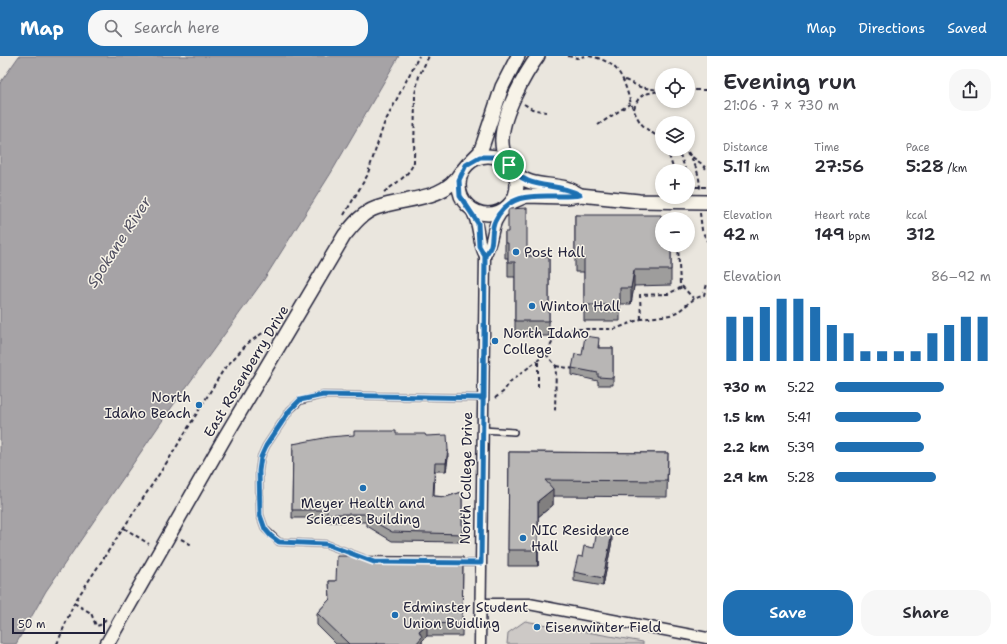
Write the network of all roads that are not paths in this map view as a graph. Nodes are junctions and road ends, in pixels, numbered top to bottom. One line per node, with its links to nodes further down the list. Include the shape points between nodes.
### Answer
1 (518, 56): 3 (street, via 502,87 480,152)
2 (538, 56): 4 (street, via 522,83 504,128 502,149)
3 (472, 160): 4 (street, via 484,156 496,157); 5 (street)
4 (512, 168): 6 (street, via 528,183 568,188); 8 (street, via 517,187)
5 (462, 172): 9 (street, via 460,196); 19 (street, East Rosenberry Drive, via 448,187 428,196 375,208 364,214 344,236)
6 (580, 195): 7 (street, via 639,201); 8 (street, via 526,196)
7 (707, 202)
8 (509, 205): 9 (street, via 492,214 484,214); 10 (street, North College Drive, via 495,222 491,246)
9 (470, 208): 10 (street, North College Drive, via 478,223 479,246)
10 (485, 256): 11 (street, North College Drive)
11 (484, 398): 12 (street, North College Drive); 14 (lane, via 323,395 300,400 290,410 261,457 259,504 265,529 279,542 326,544)
12 (483, 430): 13 (lane); 16 (street, North College Drive)
13 (514, 432)
14 (367, 560)
15 (452, 563): 16 (lane)
16 (481, 563): 17 (street, North College Drive)
17 (481, 604): 18 (street, via 529,604); 20 (street, North College Drive)
18 (700, 639)
19 (107, 644)
20 (480, 644)

